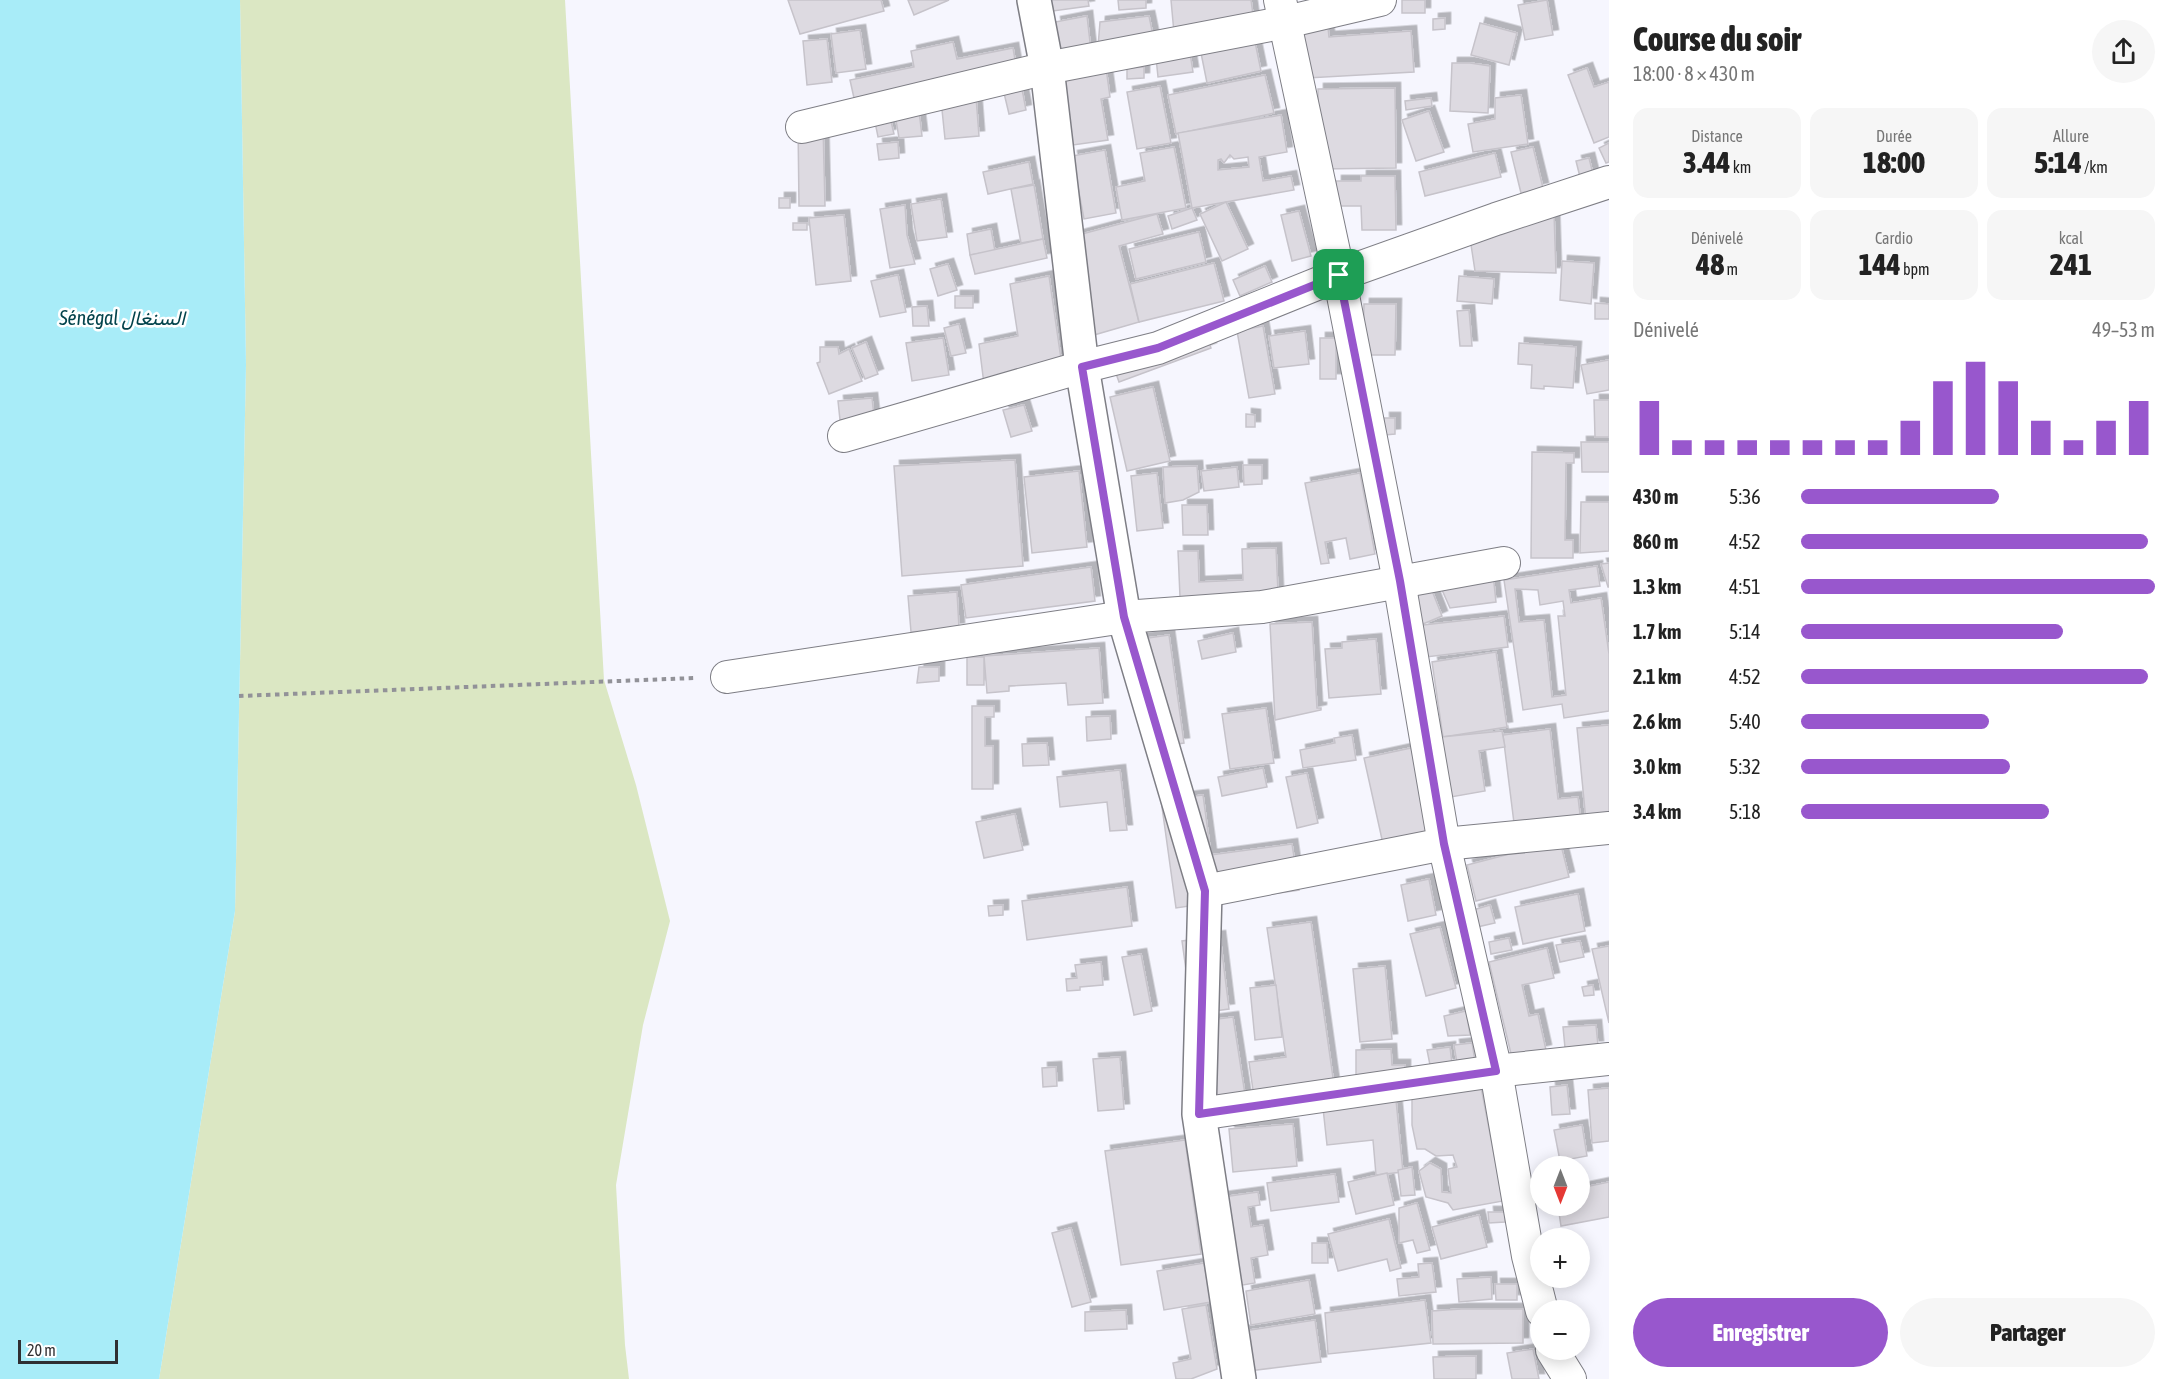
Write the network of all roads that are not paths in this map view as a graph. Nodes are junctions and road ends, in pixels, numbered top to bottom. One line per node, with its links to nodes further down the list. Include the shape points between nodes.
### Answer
1 (1034, 0): 4 (street)
2 (1380, 0): 3 (street)
3 (1283, 11): 4 (street); 7 (street)
4 (1047, 68): 5 (street); 8 (street)
5 (802, 127)
6 (1609, 182): 7 (street)
7 (1339, 275): 8 (street, via 1158,348); 11 (street)
8 (1082, 367): 9 (street); 12 (street)
9 (844, 436)
10 (1504, 563): 11 (street)
11 (1400, 581): 12 (street, via 1262,607); 15 (street)
12 (1124, 617): 13 (street); 16 (street)
13 (727, 677)
14 (1609, 828): 15 (street)
15 (1444, 844): 16 (street); 18 (street)
16 (1205, 891): 19 (street)
17 (1609, 1059): 18 (street)
18 (1496, 1071): 19 (street); 20 (street)
19 (1199, 1114): 22 (street)
20 (1539, 1300)
21 (1558, 1360): 23 (street)
22 (1239, 1379)
23 (1570, 1379)

